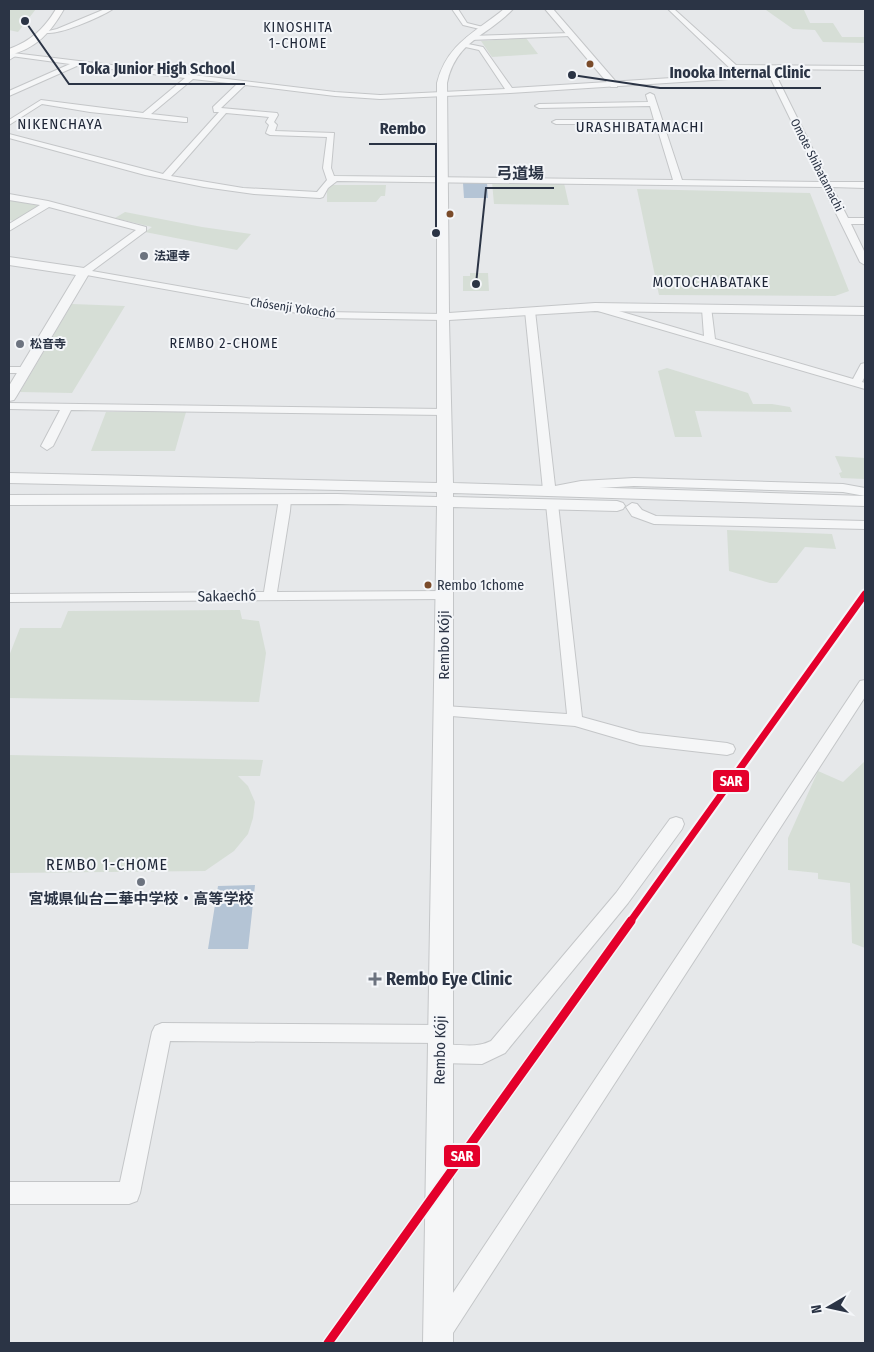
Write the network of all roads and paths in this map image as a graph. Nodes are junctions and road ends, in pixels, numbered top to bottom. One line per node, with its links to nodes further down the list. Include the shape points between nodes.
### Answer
1 (60, 9): 8 (main road)
2 (110, 9): 8 (street, via 58,31)
3 (455, 9): 7 (street, via 466,25)
4 (509, 9): 7 (street, Rembo Kóji)
5 (549, 9): 9 (street)
6 (671, 9): 15 (street)
7 (484, 28): 10 (street, Rembo Kóji)
8 (47, 32): 12 (main road)
9 (570, 34): 10 (street); 20 (street)
10 (469, 38): 11 (street, Rembo Kóji)
11 (461, 45): 21 (street, via 481,48); 23 (street, Rembo Kóji, via 444,69)
12 (11, 54): 13 (street)
13 (77, 64): 17 (street); 22 (street)
14 (768, 67): 15 (street); 16 (street); 41 (street, Omote Shibatamachi)
15 (734, 68): 19 (street, via 741,76)
16 (865, 68)
17 (191, 77): 18 (street); 28 (street)
18 (244, 83): 23 (street, via 354,95); 27 (street, via 216,108)
19 (646, 83): 20 (street); 24 (street)
20 (614, 85): 21 (street)
21 (510, 91): 23 (street)
22 (9, 94)
23 (442, 95): 38 (street, Rembo Kóji)
24 (653, 104): 25 (street); 32 (street)
25 (585, 105): 26 (street); 31 (street)
26 (539, 106)
27 (224, 111): 37 (street); 39 (street, via 274,115 270,133 331,135 327,168)
28 (144, 116): 29 (street); 33 (street, via 41,102)
29 (184, 120)
30 (556, 122): 31 (street)
31 (587, 122): 32 (street)
32 (659, 122): 40 (street)
33 (9, 123)
34 (9, 136): 35 (street)
35 (26, 140): 36 (street); 37 (street)
36 (14, 146)
37 (166, 176): 39 (street, via 241,191 320,195)
38 (442, 179): 39 (street); 40 (street); 57 (street, Rembo Kóji)
39 (331, 180)
40 (678, 182): 41 (street)
41 (826, 184): 42 (street); 45 (street, Omote Shibatamachi)
42 (865, 184)
43 (9, 197): 44 (street)
44 (48, 204): 47 (street); 52 (street, via 143,229)
45 (845, 220): 46 (street); 48 (street, Omote Shibatamachi)
46 (865, 221)
47 (9, 228)
48 (853, 236): 49 (street); 51 (street, Omote Shibatamachi)
49 (865, 236)
50 (9, 261): 52 (street)
51 (865, 261)
52 (84, 272): 57 (street, Chósenji Yokochó, via 325,315); 61 (street)
53 (595, 308): 54 (street); 56 (street); 58 (street)
54 (707, 309): 55 (street); 58 (street)
55 (865, 310)
56 (530, 311): 57 (street); 71 (street)
57 (443, 317): 66 (street, Rembo Kóji)
58 (710, 340): 62 (street)
59 (865, 366): 62 (street)
60 (9, 370): 61 (street)
61 (24, 370): 63 (street)
62 (860, 385)
63 (9, 397)
64 (9, 406): 65 (street)
65 (67, 407): 66 (street); 67 (street)
66 (443, 412): 70 (street, Rembo Kóji)
67 (47, 446)
68 (9, 478): 70 (street)
69 (865, 492): 71 (street, via 843,488 634,482 581,485)
70 (445, 494): 71 (street); 72 (street); 79 (street, Rembo Kóji)
71 (552, 495): 75 (street); 76 (street); 84 (street)
72 (285, 499): 73 (street); 80 (street)
73 (9, 500)
74 (865, 501): 75 (street)
75 (736, 503): 76 (street); 77 (street)
76 (632, 507): 78 (street, via 637,513 654,520)
77 (865, 512)
78 (865, 525)
79 (445, 594): 80 (street, Sakaechó); 83 (street, Rembo Kóji)
80 (270, 595): 81 (street, Sakaechó)
81 (9, 598)
82 (865, 685): 89 (street)
83 (444, 711): 84 (street); 87 (street, Rembo Kóji)
84 (575, 720): 85 (street, via 640,739)
85 (727, 749)
86 (676, 824): 87 (street, via 622,898 498,1047 482,1055)
87 (441, 1044): 88 (street, via 162,1032 129,1193); 89 (street, Rembo Kóji)
88 (9, 1193)
89 (438, 1339)

